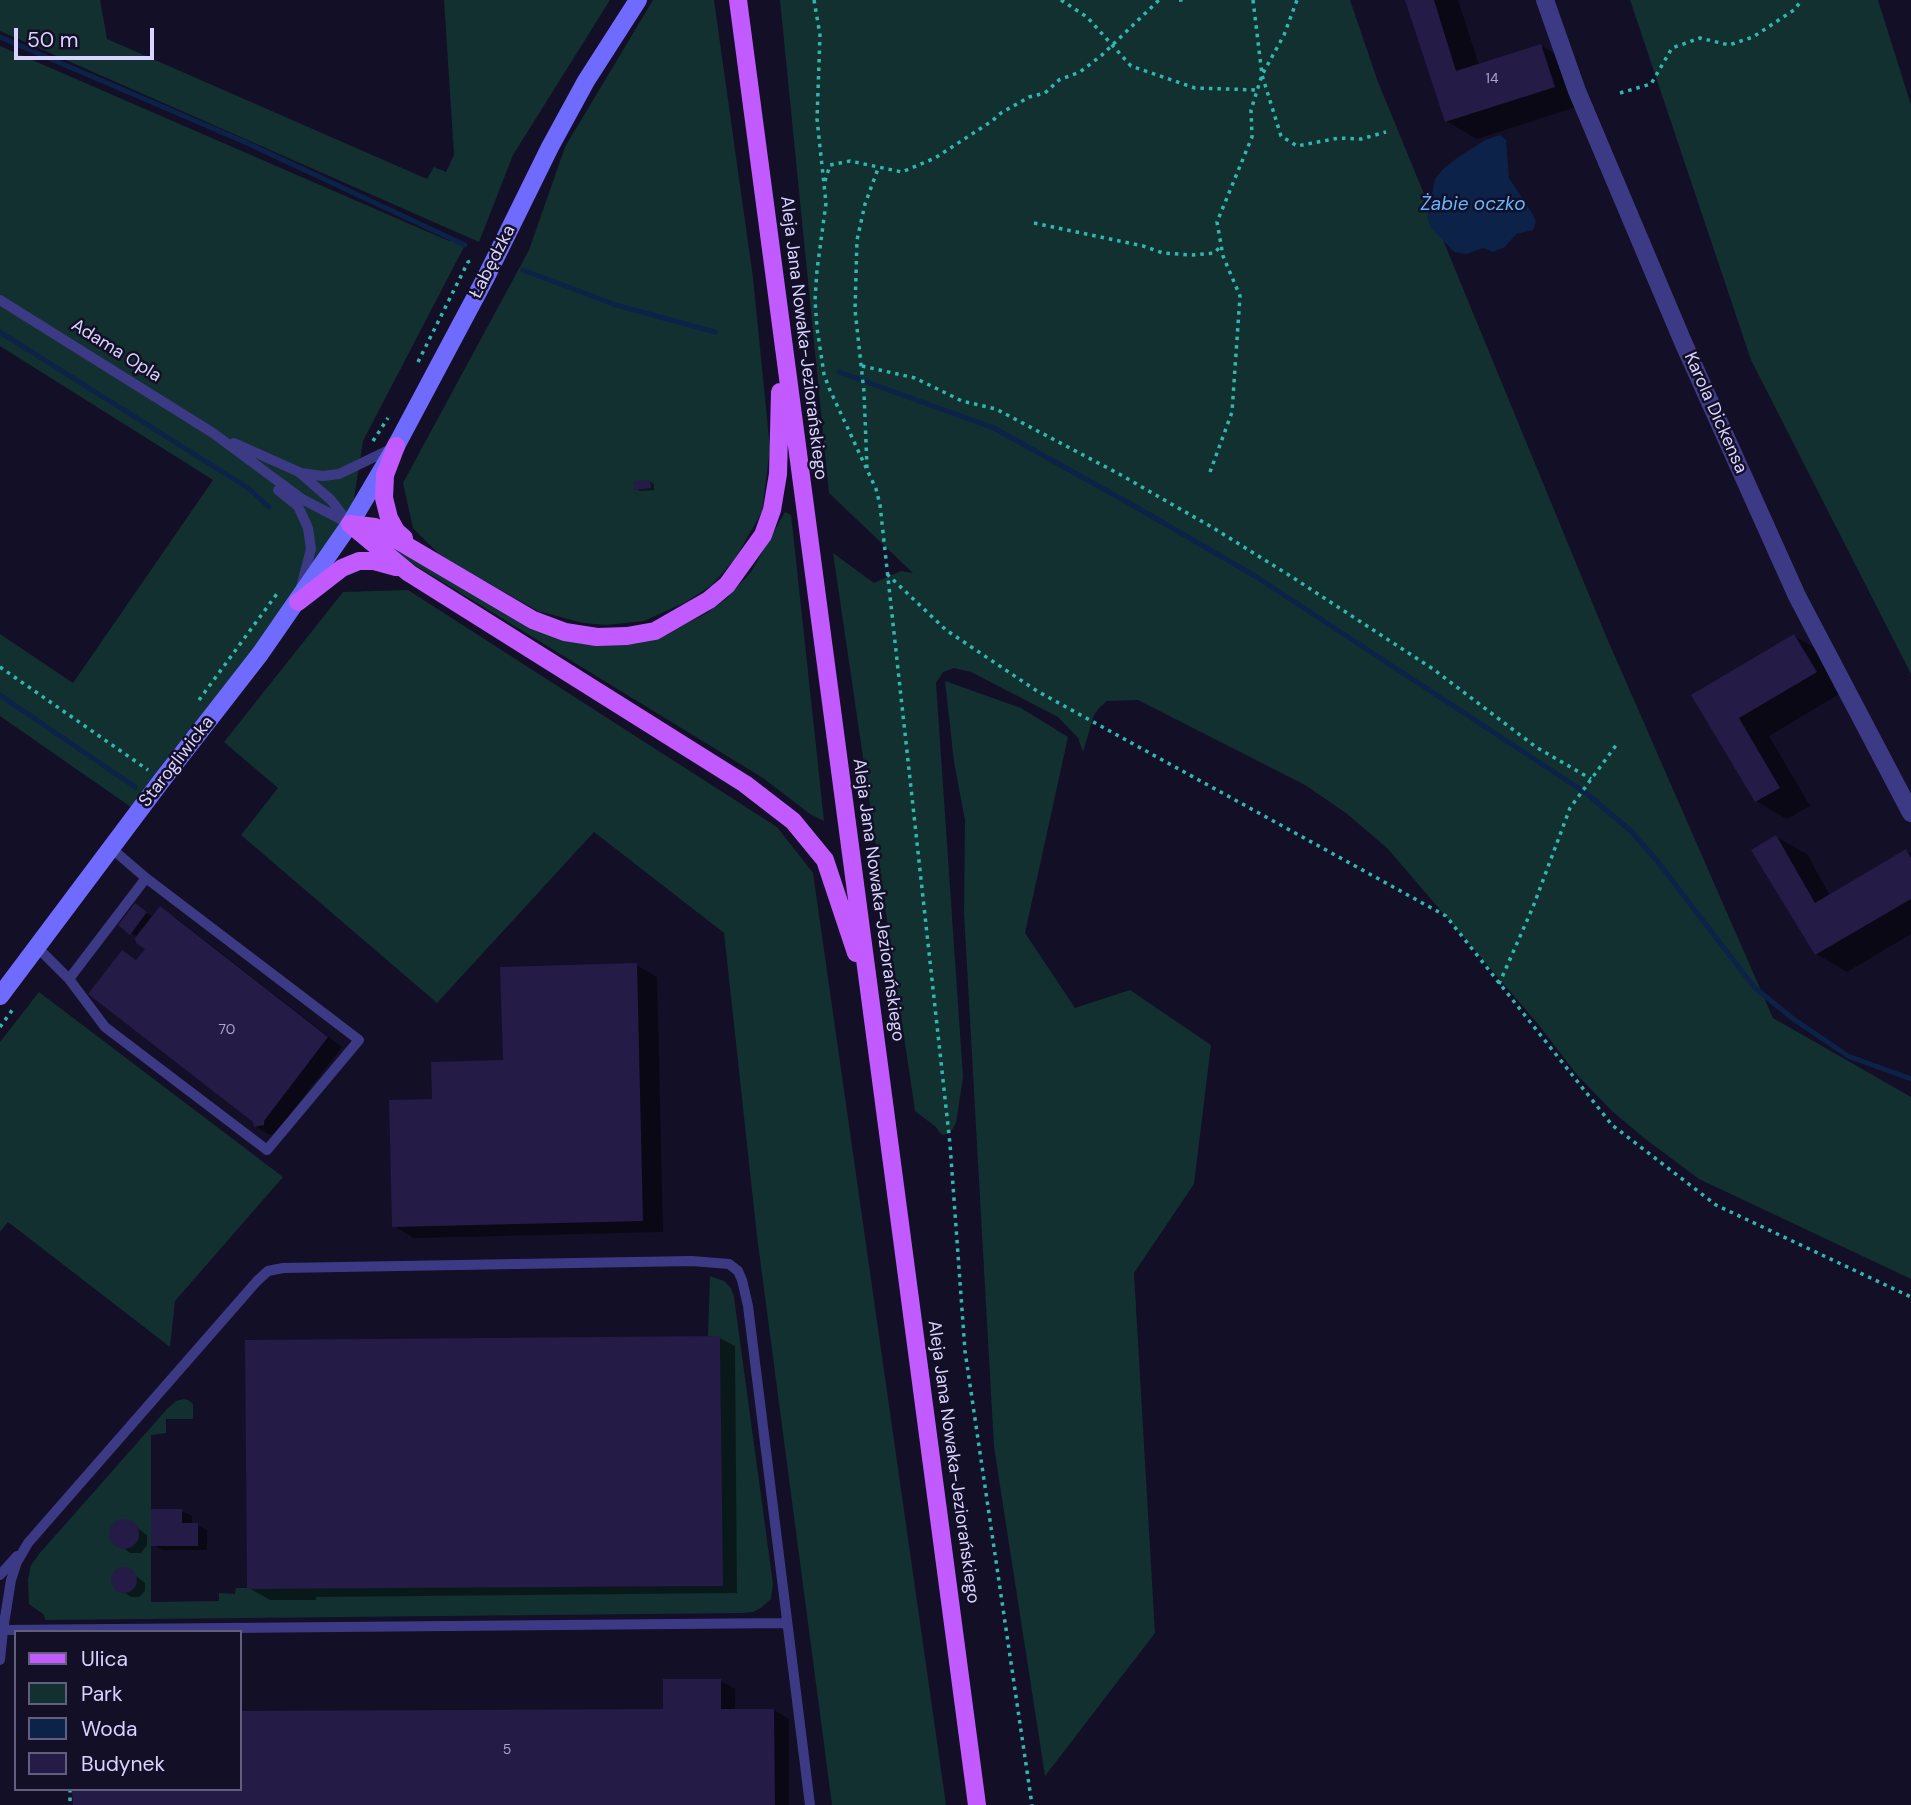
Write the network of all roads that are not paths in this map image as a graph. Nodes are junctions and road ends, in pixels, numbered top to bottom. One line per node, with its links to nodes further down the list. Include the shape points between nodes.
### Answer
1 (638, 0): 7 (street, Łabędzka, via 550,147)
2 (738, 0): 5 (main road, Aleja Jana Nowaka-Jeziorańskiego)
3 (1545, 0): 13 (street, Karola Dickensa, via 1577,91 1683,342 1797,596)
4 (0, 300): 6 (lane, Adama Opla)
5 (781, 333): 10 (main road, via 778,474 772,510 763,535 727,585 685,615 655,631 627,636 565,632 533,620); 18 (main road, Aleja Jana Nowaka-Jeziorańskiego)
6 (213, 433): 8 (lane); 9 (lane, via 302,499); 12 (lane, via 298,506 311,549)
7 (396, 446): 8 (lane, via 339,474); 9 (street, Łabędzka); 10 (main road, via 385,475 384,498 396,531)
8 (299, 472): 9 (lane)
9 (350, 524): 10 (main road, via 375,527); 11 (main road); 12 (street, Starogliwicka)
10 (420, 552)
11 (409, 573): 12 (main road, via 386,563 359,561 342,568); 18 (main road, via 745,784 793,821 825,860)
12 (298, 602): 14 (street, Starogliwicka)
13 (1911, 813)
14 (111, 848): 15 (lane); 16 (street, Starogliwicka)
15 (146, 878): 17 (lane); 17 (lane, via 359,1040 267,1150 104,1027)
16 (37, 947): 17 (lane); 19 (street, Starogliwicka)
17 (69, 979)
18 (870, 995): 26 (main road, Aleja Jana Nowaka-Jeziorańskiego)
19 (0, 996)
20 (28, 1543): 21 (lane); 22 (lane, via 268,1271 717,1261 738,1271 748,1306); 23 (lane, via 10,1580)
21 (0, 1575)
22 (786, 1623): 23 (lane); 25 (lane)
23 (3, 1630): 24 (lane)
24 (0, 1660)
25 (810, 1805)
26 (977, 1805)

